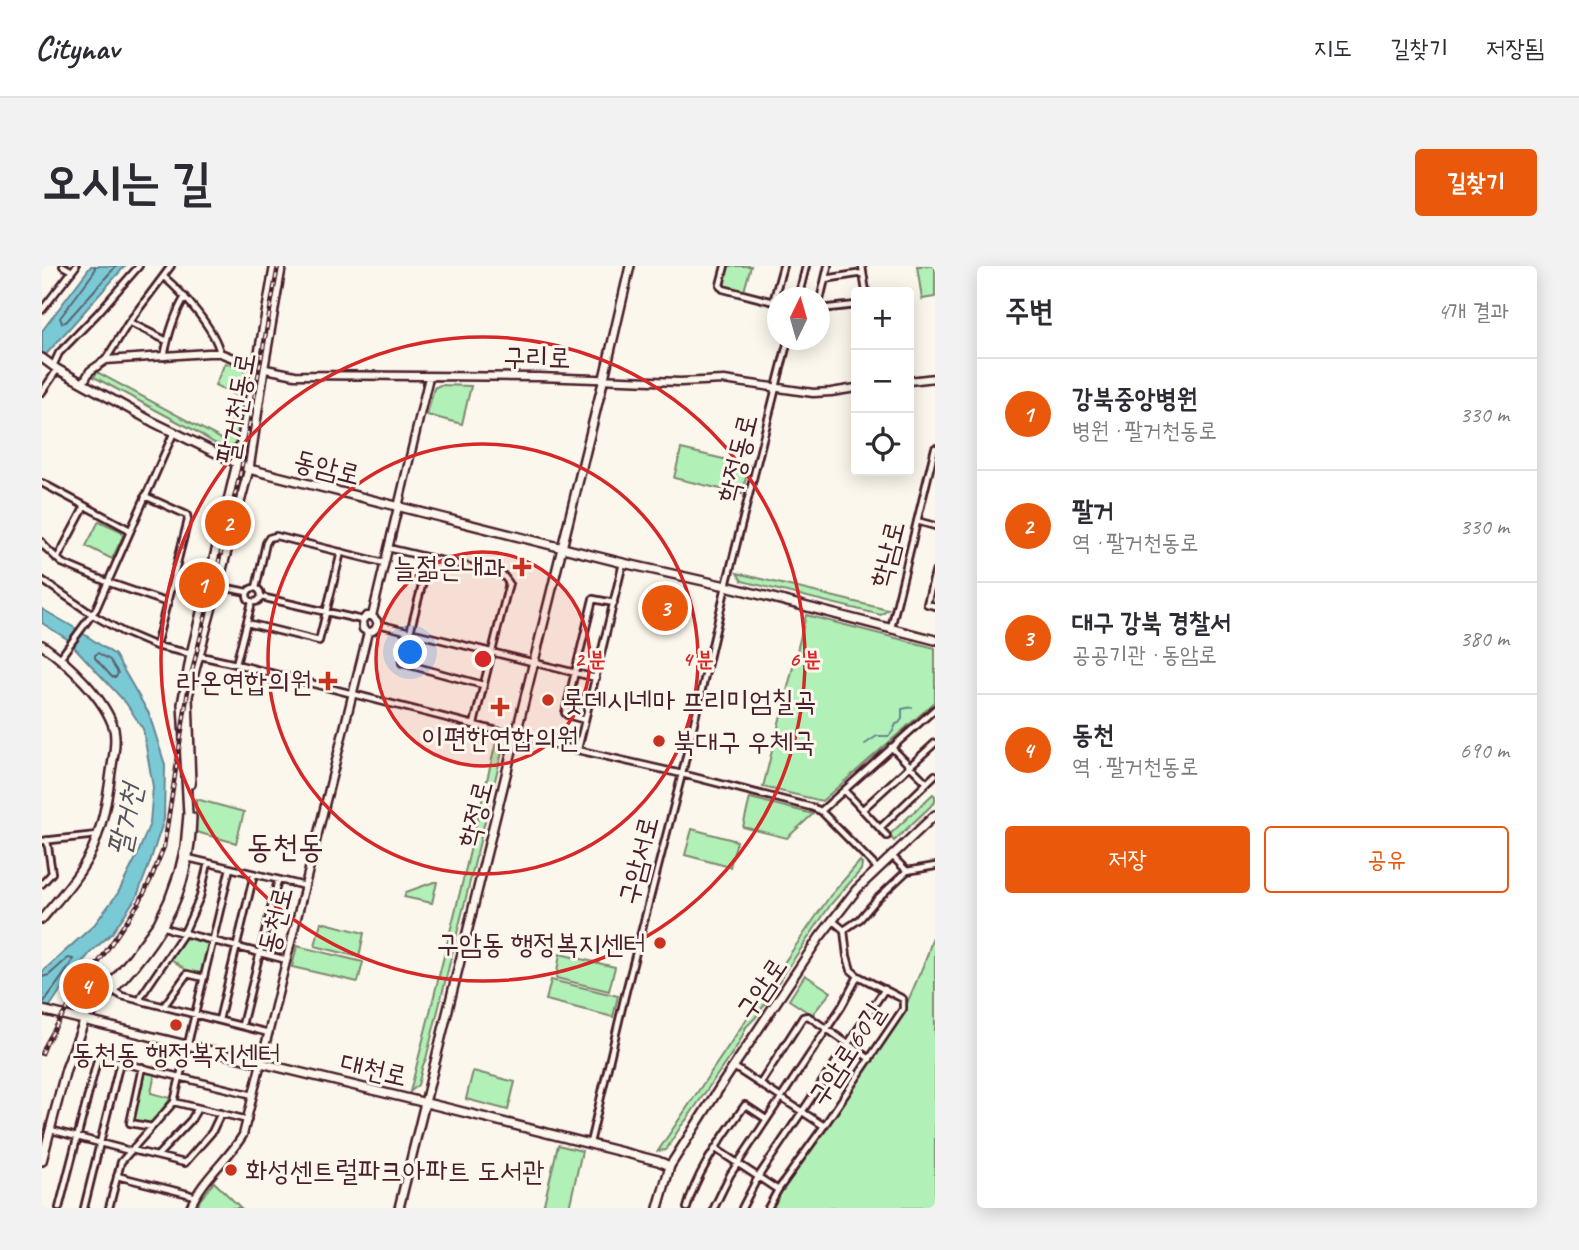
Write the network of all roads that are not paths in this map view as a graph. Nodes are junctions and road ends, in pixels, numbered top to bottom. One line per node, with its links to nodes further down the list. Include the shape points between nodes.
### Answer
1 (63, 266): 12 (street)
2 (139, 266): 32 (street, via 59,353)
3 (171, 266): 14 (street)
4 (274, 266): 33 (street, 팔거천동로)
5 (282, 266): 33 (street, 팔거천동로)
6 (630, 266): 35 (main road, 학정로)
7 (725, 266): 21 (street, via 723,289)
8 (783, 266): 16 (street)
9 (806, 266): 17 (street)
10 (828, 266): 15 (street)
11 (862, 266): 13 (street)
12 (74, 269): 24 (street)
13 (863, 274): 15 (street); 19 (street)
14 (164, 277): 20 (street); 25 (street)
15 (825, 279): 18 (street)
16 (779, 287)
17 (801, 287)
18 (823, 287)
19 (865, 287)
20 (185, 297): 26 (street); 28 (street)
21 (767, 301)
22 (851, 306): 23 (street)
23 (830, 308)
24 (42, 310)
25 (129, 322): 26 (street); 31 (street)
26 (167, 341): 29 (street)
27 (786, 350): 39 (street, 학정동로)
28 (220, 353): 29 (street, 구리로); 33 (street, 구리로)
29 (164, 357): 31 (street, 구리로)
30 (42, 358): 32 (main road, 동암로)
31 (106, 360): 38 (street, via 90,371)
32 (55, 367): 38 (main road, 동암로); 41 (street)
33 (260, 368): 34 (street, 구리로, via 303,376); 44 (main road, 팔거천동로); 45 (main road, 팔거천동로)
34 (429, 377): 35 (street, 구리로); 49 (street)
35 (604, 378): 39 (street, 구리로, via 724,380); 54 (main road, 학정로)
36 (935, 378): 37 (street)
37 (914, 380)
38 (83, 383): 42 (main road, 동암로)
39 (776, 388): 40 (street, 구리로, via 813,393); 65 (street, 학정동로)
40 (851, 389)
41 (42, 393)
42 (174, 432): 44 (main road, 동암로); 47 (street)
43 (935, 448): 50 (street, 학남로)
44 (237, 463): 45 (main road, 동암로); 86 (main road, 팔거천동로)
45 (249, 469): 49 (main road, 동암로); 64 (main road, 팔거천동로)
46 (42, 484): 48 (street)
47 (145, 496): 52 (street); 70 (street, via 187,515)
48 (85, 506): 52 (street); 58 (street)
49 (399, 506): 54 (main road, 동암로); 55 (street)
50 (917, 521): 51 (street); 79 (street, 학남로)
51 (935, 526)
52 (130, 530): 63 (street)
53 (42, 542): 58 (street)
54 (562, 547): 60 (main road, 동암로); 89 (main road, 학정로)
55 (388, 548): 57 (street); 59 (street)
56 (341, 552): 59 (street); 66 (street, via 269,538); 73 (street)
57 (429, 558): 81 (street); 85 (street, via 507,579)
58 (57, 559): 63 (street)
59 (384, 563): 75 (street)
60 (623, 563): 65 (main road, 동암로); 71 (street)
61 (935, 572): 72 (street, via 927,604)
62 (42, 580): 74 (street)
63 (107, 582): 70 (street); 74 (street)
64 (217, 586): 67 (street); 86 (main road, 팔거천동로)
65 (726, 586): 79 (main road, 동암로); 102 (street, 구암서로)
66 (256, 588): 67 (street); 68 (street)
67 (247, 592): 69 (street)
68 (261, 597): 69 (street); 73 (street)
69 (252, 602): 77 (street)
70 (167, 603): 84 (street)
71 (614, 603): 90 (street, via 593,598); 91 (street)
72 (935, 606)
73 (326, 612): 76 (street); 77 (street, via 319,641)
74 (93, 615): 84 (street); 87 (street)
75 (372, 616): 76 (street); 78 (street)
76 (362, 620): 80 (street)
77 (247, 623): 88 (street)
78 (378, 624): 80 (street); 81 (street)
79 (891, 628): 82 (main road, 동암로)
80 (368, 632): 93 (street, 동천로)
81 (410, 632): 85 (street); 92 (street, via 402,663)
82 (935, 640)
83 (42, 645): 87 (main road)
84 (156, 646): 86 (street)
85 (491, 653): 89 (street); 92 (street)
86 (195, 655): 88 (street); 114 (main road, 팔거천동로, via 188,696 192,808); 142 (main road, 팔거천동로, via 182,705 188,814 179,872 158,923)
87 (60, 658): 110 (main road, via 102,706 116,738)
88 (236, 664): 93 (street)
89 (534, 664): 90 (street); 97 (main road, 학정로)
90 (574, 673): 91 (street); 95 (street, via 565,713)
91 (596, 678): 95 (street)
92 (483, 685): 96 (street)
93 (353, 694): 96 (street); 123 (street, 동천로)
94 (935, 709): 99 (street)
95 (585, 720): 100 (street)
96 (474, 724): 97 (street)
97 (517, 736): 100 (street); 158 (main road, 학정로)
98 (935, 744): 101 (street)
99 (891, 747): 101 (street); 105 (street)
100 (578, 749): 102 (street)
101 (910, 766): 104 (street); 106 (street)
102 (682, 774): 107 (street); 169 (street, 구암서로)
103 (935, 775): 104 (street)
104 (926, 783): 109 (street)
105 (844, 790): 106 (street); 107 (street)
106 (862, 810): 109 (street)
107 (821, 811): 118 (street)
108 (935, 816): 113 (main road, 구암로)
109 (880, 828): 111 (street)
110 (97, 835): 112 (street); 124 (main road, via 72,884)
111 (887, 836)
112 (45, 841): 122 (street, via 52,873)
113 (892, 856): 118 (main road, 구암로); 119 (street)
114 (188, 858): 115 (street); 126 (main road, 팔거천동로)
115 (208, 863): 117 (street); 128 (street)
116 (935, 866): 119 (street)
117 (230, 868): 120 (street); 129 (street)
118 (878, 869): 125 (main road, 구암로)
119 (907, 871): 127 (street)
120 (254, 874): 121 (street); 130 (street)
121 (278, 880): 123 (street); 131 (street)
122 (42, 884)
123 (305, 886): 132 (street, 동천로)
124 (42, 919)
125 (832, 920): 127 (street); 152 (main road, 구암로)
126 (162, 926): 128 (street); 136 (main road, 팔거천동로)
127 (844, 930): 133 (street, 구암로60길, via 848,962)
128 (184, 933): 129 (street); 137 (street)
129 (214, 940): 130 (street); 134 (street)
130 (237, 946): 131 (street); 141 (street)
131 (260, 953): 132 (street); 143 (street)
132 (287, 960): 145 (street, 동천로)
133 (858, 976): 135 (street, 구암로60길); 144 (street, 구암로60길)
134 (204, 978): 138 (street, via 187,974); 140 (street)
135 (885, 989): 146 (street, 구암로60길); 148 (street, 구암로60길, via 903,999 903,1009)
136 (113, 990): 137 (street); 142 (main road, 팔거천동로)
137 (140, 1000): 138 (street)
138 (164, 1006): 140 (street)
139 (42, 1010): 142 (main road, 대천로)
140 (196, 1014): 141 (street); 147 (street)
141 (219, 1020): 143 (street)
142 (85, 1021): 147 (main road, 대천로); 166 (main road, 팔거천동로)
143 (242, 1025): 145 (street)
144 (827, 1029): 146 (street); 154 (street, 구암로60길, via 803,1017); 156 (street, 구암로60길)
145 (269, 1032): 150 (street, 동천로)
146 (848, 1043): 148 (street); 160 (street, 구암로60길)
147 (188, 1046): 150 (main road, 대천로); 153 (street)
148 (870, 1059): 164 (street, 구암로60길)
149 (120, 1062): 151 (street); 167 (street, via 98,1057); 168 (street)
150 (261, 1064): 155 (street, 동천로); 158 (main road, 대천로)
151 (142, 1067): 153 (street); 165 (street, via 130,1123)
152 (734, 1067): 154 (street, 구암로60길); 175 (main road, 구암로)
153 (180, 1077): 155 (street); 157 (street)
154 (760, 1084): 156 (street, 구암로60길)
155 (253, 1095): 163 (street, 동천로)
156 (781, 1097): 160 (street, 구암로60길); 162 (street, 구암로60길)
157 (174, 1102): 159 (street); 165 (street)
158 (425, 1103): 169 (main road, 대천로); 184 (main road, 학정로)
159 (198, 1108): 161 (street); 172 (street)
160 (802, 1111): 164 (street, 구암로60길); 177 (street, 구암로60길)
161 (221, 1114): 163 (street); 172 (street, via 185,1163)
162 (766, 1119): 170 (street, via 745,1105); 174 (street, 구암로60길)
163 (248, 1120): 179 (street, 동천로, via 238,1144)
164 (824, 1126): 178 (street)
165 (152, 1127): 171 (street)
166 (50, 1130): 167 (street); 173 (main road, 팔거천동로)
167 (77, 1137): 168 (street); 180 (street)
168 (99, 1143): 171 (street); 181 (street)
169 (590, 1144): 175 (main road, 대천로)
170 (716, 1149): 174 (street); 186 (street)
171 (132, 1150): 172 (street); 176 (street)
172 (157, 1156)
173 (42, 1161)
174 (738, 1163): 177 (street); 187 (street, 구암로60길)
175 (670, 1166): 185 (main road, 구암로)
176 (117, 1176): 179 (street); 182 (street)
177 (758, 1177): 178 (street); 188 (street, 구암로60길)
178 (778, 1190): 189 (street)
179 (195, 1197): 183 (street, 동천로)
180 (60, 1208)
181 (84, 1208)
182 (109, 1208)
183 (190, 1208)
184 (399, 1208)
185 (658, 1208)
186 (687, 1208)
187 (714, 1208)
188 (742, 1208)
189 (768, 1208)

